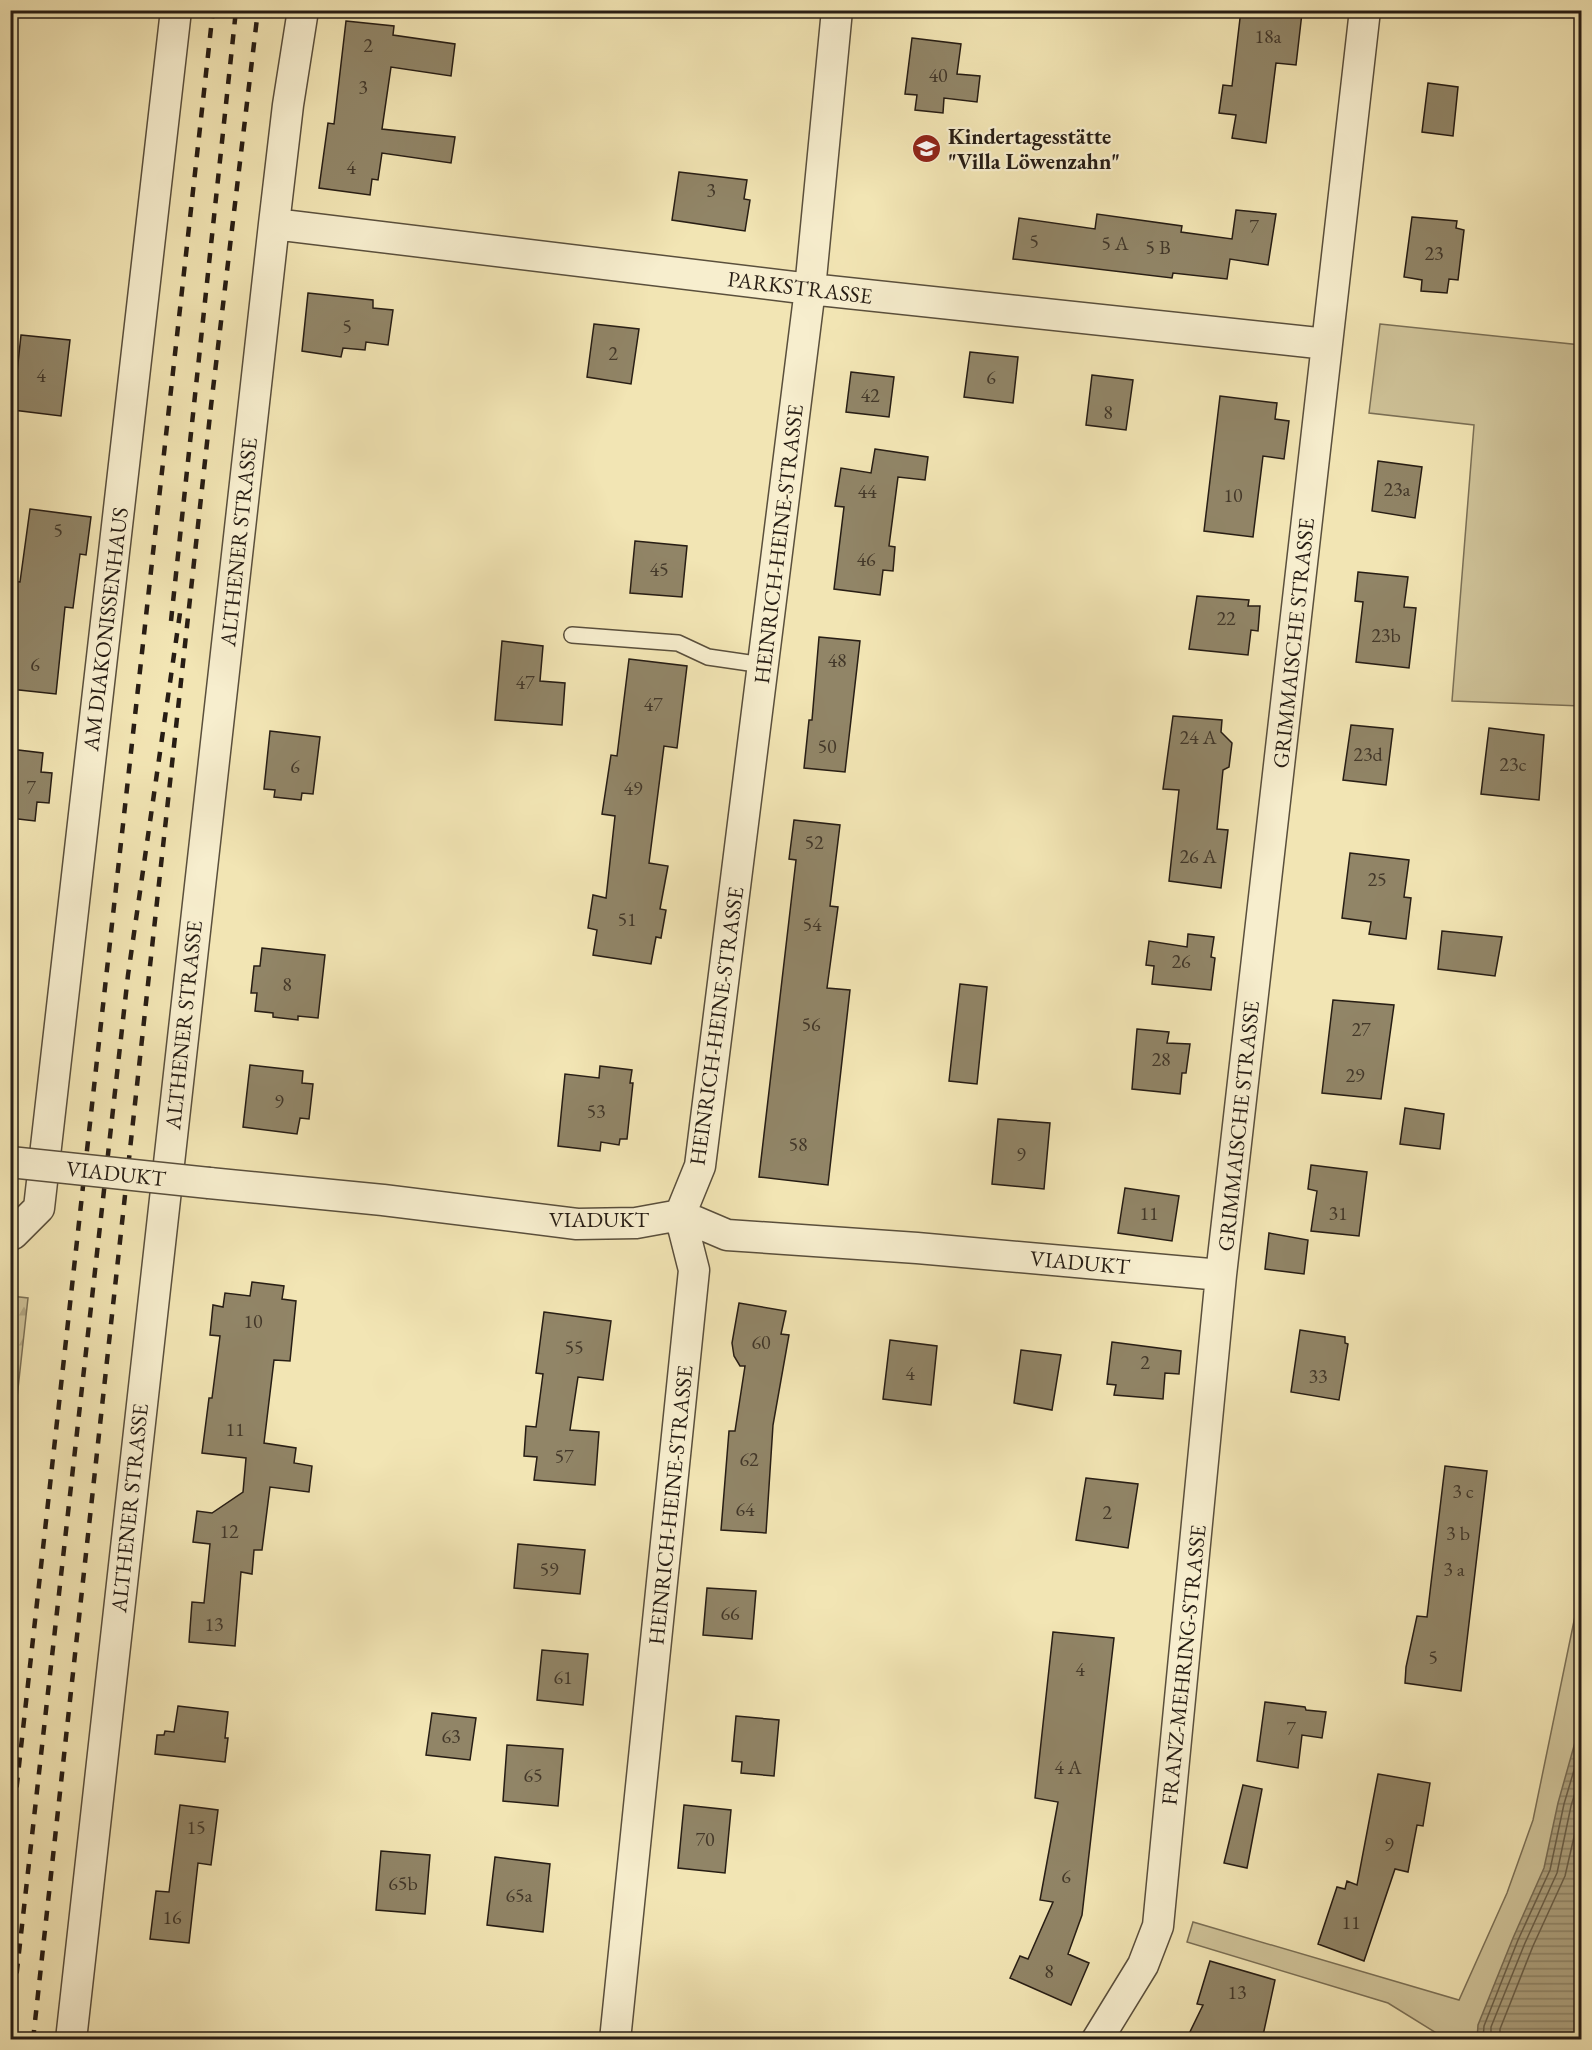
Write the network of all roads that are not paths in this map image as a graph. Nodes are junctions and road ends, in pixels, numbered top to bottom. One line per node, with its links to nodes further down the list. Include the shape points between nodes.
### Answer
1 (176, 10): 12 (street, AM DIAKONISSENHAUS, via 39,1208)
2 (303, 10): 5 (street, ALTHENER STRASSE)
3 (837, 10): 6 (street, HEINRICH-HEINE-STRASSE)
4 (1365, 10): 7 (street, GRIMMAISCHE STRASSE)
5 (274, 224): 6 (street, PARKSTRASSE); 14 (street, ALTHENER STRASSE)
6 (810, 289): 7 (street, PARKSTRASSE); 9 (street, HEINRICH-HEINE-STRASSE)
7 (1327, 344): 13 (street, GRIMMAISCHE STRASSE)
8 (572, 635): 9 (lane, via 678,643 708,657)
9 (762, 665): 11 (street, HEINRICH-HEINE-STRASSE, via 700,1166)
10 (10, 1162): 11 (street, VIADUKT, bridge, via 577,1224 636,1223)
11 (681, 1215): 13 (street, VIADUKT, via 727,1235); 15 (street, HEINRICH-HEINE-STRASSE, via 694,1270)
12 (10, 1235)
13 (1221, 1275): 16 (street, FRANZ-MEHRING-STRASSE, via 1158,1926 1143,1965)
14 (71, 2040)
15 (615, 2040)
16 (1097, 2040)

